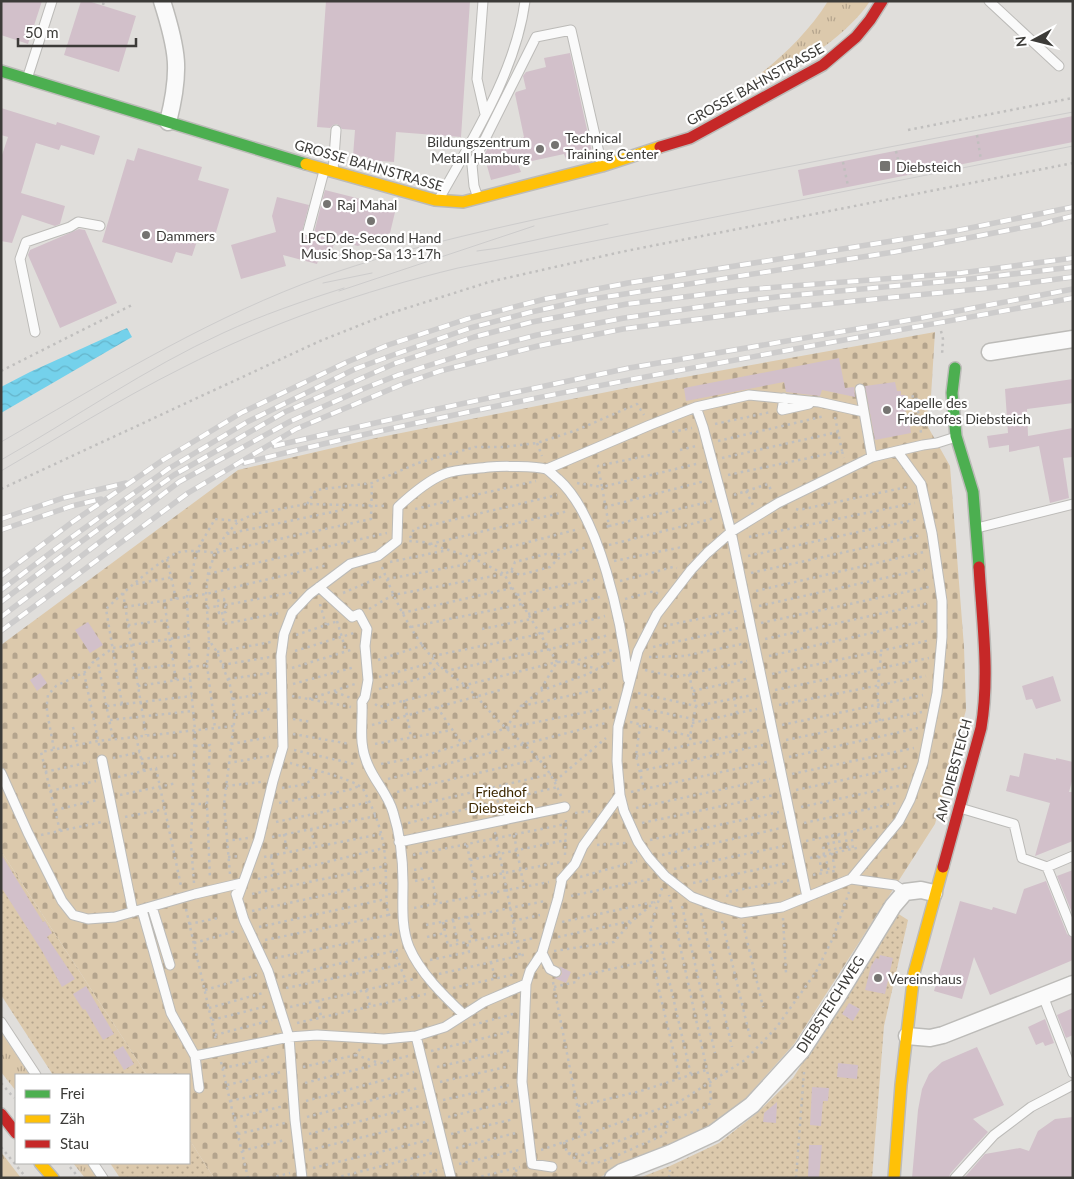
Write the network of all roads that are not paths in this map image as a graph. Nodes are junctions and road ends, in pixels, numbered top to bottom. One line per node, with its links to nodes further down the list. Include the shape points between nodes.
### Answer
1 (52, 1): 9 (lane)
2 (162, 1): 11 (street, via 172,32 177,64)
3 (483, 1): 10 (lane, via 477,79)
4 (526, 1): 10 (lane, via 518,40)
5 (882, 1): 13 (street, GROSSE BAHNSTRASSE, via 855,39 823,65 690,138)
6 (989, 1): 7 (lane)
7 (1059, 66)
8 (1, 71): 9 (street, GROSSE BAHNSTRASSE)
9 (27, 79): 11 (street, GROSSE BAHNSTRASSE)
10 (485, 114): 16 (lane)
11 (168, 122): 14 (street, GROSSE BAHNSTRASSE)
12 (336, 130): 14 (lane)
13 (602, 166): 15 (street, GROSSE BAHNSTRASSE); 15 (lane, via 571,30 536,37 472,165)
14 (329, 170): 16 (street, GROSSE BAHNSTRASSE); 18 (lane)
15 (478, 200): 16 (street, GROSSE BAHNSTRASSE)
16 (438, 201)
17 (100, 226): 19 (lane, via 78,222 26,242 20,258)
18 (308, 231)
19 (35, 332)
20 (1073, 339): 21 (street)
21 (990, 352)
22 (955, 368): 28 (street, AM DIEBSTEICH, via 952,393)
23 (860, 389): 27 (lane)
24 (784, 398): 25 (lane); 25 (lane, via 782,410); 26 (lane, via 749,395)
25 (819, 402): 27 (lane)
26 (696, 407): 31 (lane); 34 (lane)
27 (864, 412): 30 (lane)
28 (956, 436): 29 (lane); 33 (street, AM DIEBSTEICH, via 973,492)
29 (897, 451): 30 (lane); 45 (lane, via 921,484 929,517 942,601 941,656 923,763 910,800 899,821)
30 (872, 457): 34 (lane, via 778,503)
31 (546, 469): 35 (lane, via 501,466 445,473 419,488 398,510 398,540 380,560 350,564); 36 (lane, via 570,492 598,546 616,612)
32 (1073, 504): 33 (lane)
33 (977, 528): 41 (street, AM DIEBSTEICH, via 986,697)
34 (732, 536): 36 (lane, via 690,570 667,601 648,630); 51 (lane)
35 (319, 587): 42 (lane, via 367,629 368,680 362,705 360,742 368,766 393,810); 46 (lane, via 292,613 283,640 281,754 253,859)
36 (628, 688): 39 (lane, via 619,724 617,761)
37 (102, 760): 53 (lane)
38 (1, 773): 53 (lane, via 30,838 62,900 74,915 88,919)
39 (620, 795): 51 (lane, via 638,842 649,858 665,876 692,897 741,913 782,907); 55 (lane, via 561,880)
40 (565, 807): 42 (lane)
41 (960, 808): 44 (lane, via 1014,824 1022,858); 49 (street, AM DIEBSTEICH)
42 (399, 842): 61 (lane, via 402,911 409,948 439,991)
43 (1073, 856): 44 (lane)
44 (1047, 867): 54 (lane)
45 (851, 879): 48 (lane, via 895,885); 51 (lane)
46 (242, 883): 47 (lane); 50 (lane)
47 (231, 885): 50 (lane); 52 (lane)
48 (905, 892): 49 (street, via 921,890); 80 (street, DIEBSTEICHWEG, via 802,1050 752,1105 714,1133)
49 (934, 893): 64 (street, AM DIEBSTEICH, via 914,973)
50 (238, 897): 65 (lane, via 248,929 270,975)
51 (807, 897)
52 (152, 907): 53 (lane); 56 (lane)
53 (138, 911): 66 (lane, via 171,1013)
54 (1073, 932)
55 (542, 952): 57 (lane); 58 (lane)
56 (170, 965)
57 (553, 971)
58 (526, 984): 61 (lane, via 484,1002); 75 (lane, via 522,1063 525,1117 532,1164)
59 (1073, 984): 60 (street)
60 (1044, 996): 64 (street, via 943,1035 930,1038); 67 (lane)
61 (464, 1015): 63 (lane, via 445,1027)
62 (1, 1022): 68 (lane)
63 (416, 1036): 65 (lane, via 384,1039); 79 (lane)
64 (906, 1036): 81 (street, AM DIEBSTEICH)
65 (289, 1037): 66 (lane); 76 (lane)
66 (195, 1056): 70 (lane)
67 (1073, 1073)
68 (35, 1074)
69 (1073, 1086): 82 (lane, via 1031,1107 994,1135)
70 (199, 1088)
71 (1, 1114): 72 (street)
72 (15, 1132)
73 (41, 1164): 77 (street)
74 (94, 1164): 78 (lane)
75 (552, 1167)
76 (302, 1174)
77 (53, 1178)
78 (103, 1178)
79 (451, 1178)
80 (613, 1178)
81 (894, 1178)
82 (955, 1178)

